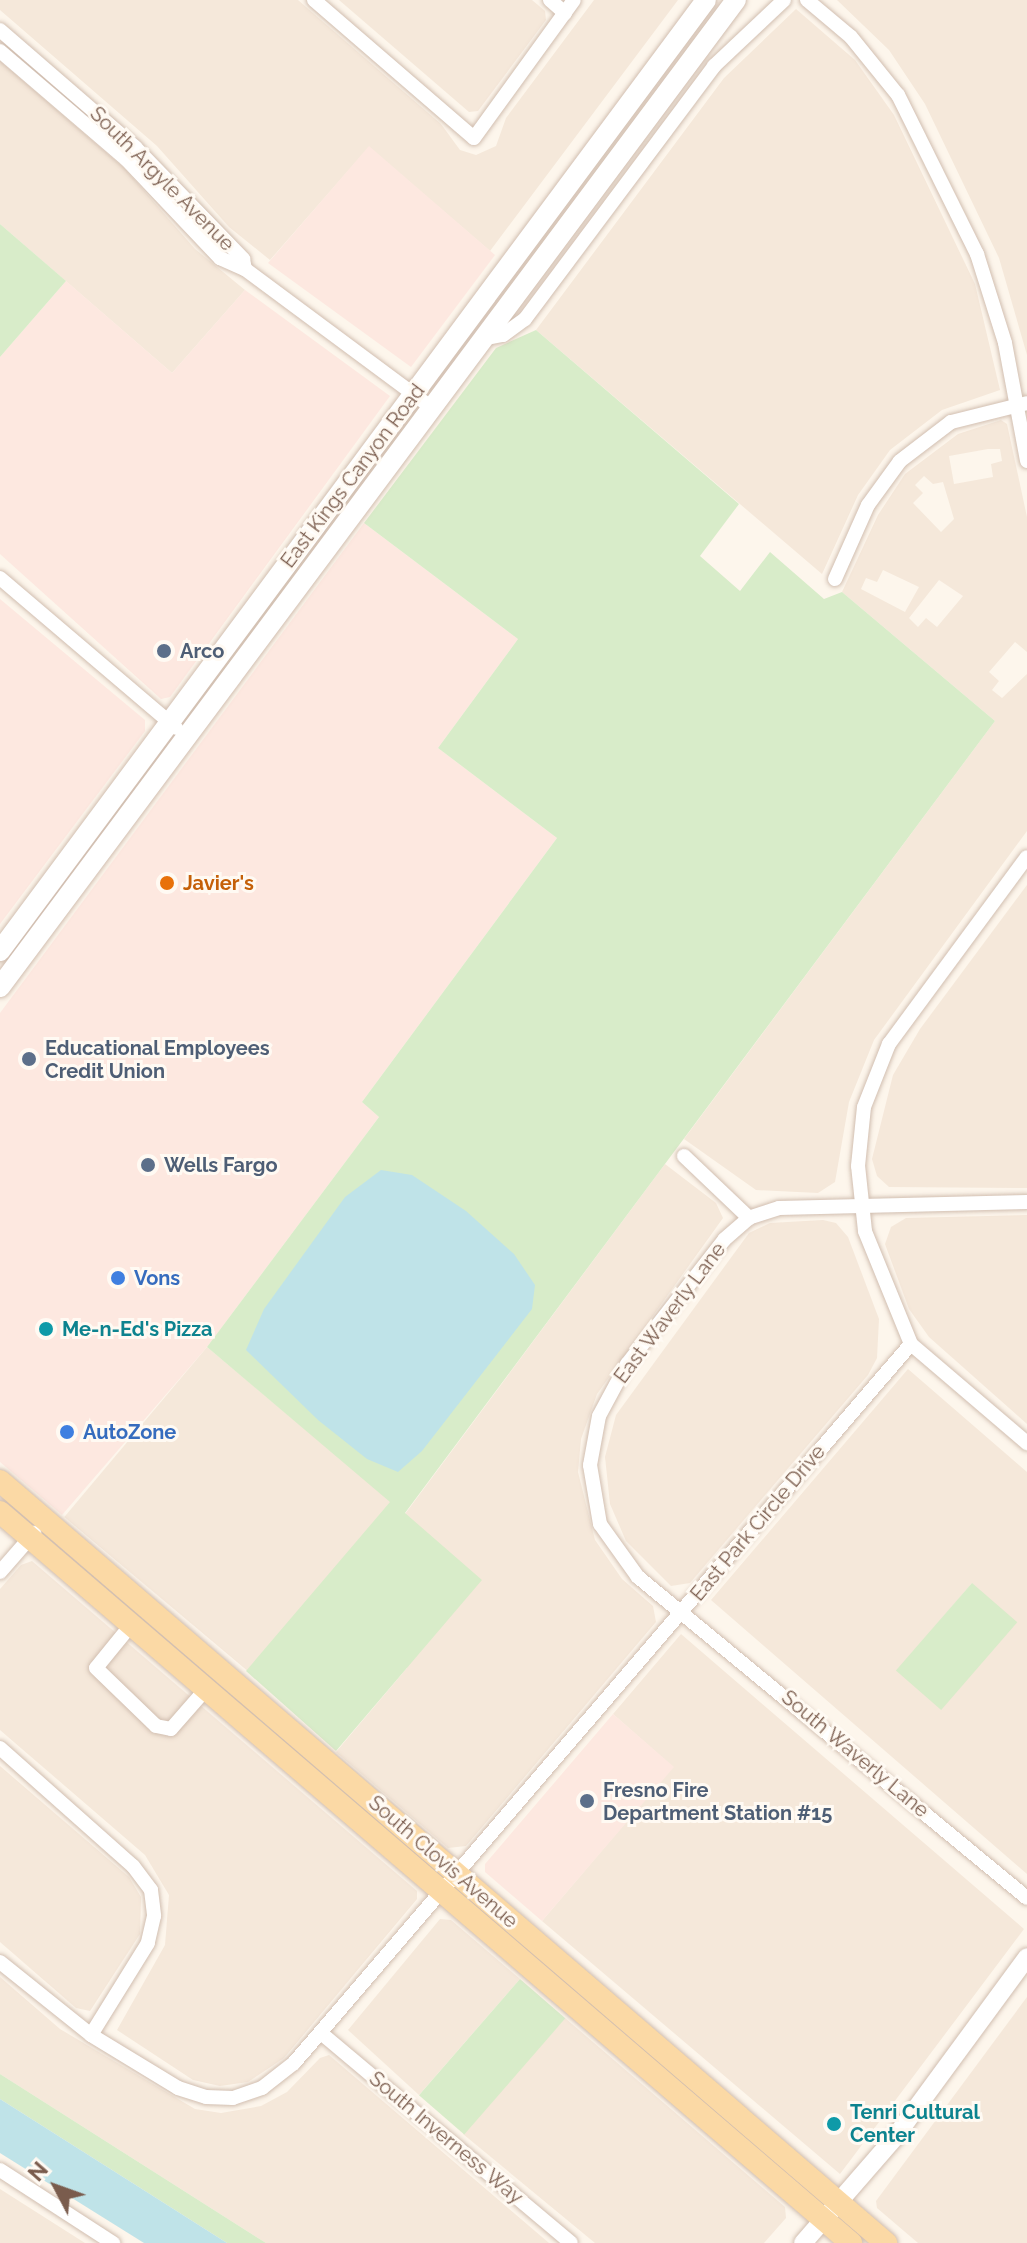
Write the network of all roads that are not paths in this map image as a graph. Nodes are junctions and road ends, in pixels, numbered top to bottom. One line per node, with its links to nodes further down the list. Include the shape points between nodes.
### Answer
1 (314, 0): 9 (street, via 474,138)
2 (550, 0): 9 (street)
3 (574, 0): 9 (street)
4 (706, 0): 15 (main road, East Kings Canyon Road)
5 (720, 0): 12 (main road, via 662,79)
6 (736, 0): 12 (main road, East Kings Canyon Road)
7 (784, 0): 14 (street, via 714,66 525,319 503,335)
8 (807, 0): 16 (street, via 871,57 910,117 989,284)
9 (565, 13)
10 (0, 30): 13 (street, South Argyle Avenue, via 135,147 243,259)
11 (0, 51): 13 (street, South Argyle Avenue, via 126,159 220,258)
12 (651, 113): 14 (main road, East Kings Canyon Road)
13 (245, 269): 15 (street, South Argyle Avenue)
14 (482, 339): 17 (main road, East Kings Canyon Road)
15 (414, 394): 17 (street, South Argyle Avenue); 21 (main road, East Kings Canyon Road)
16 (1022, 404): 18 (street); 20 (street, via 951,422 900,461 868,505)
17 (431, 407): 21 (main road, East Kings Canyon Road)
18 (1027, 461)
19 (0, 578): 21 (street)
20 (835, 579)
21 (179, 730): 23 (main road, East Kings Canyon Road); 26 (main road, East Kings Canyon Road)
22 (1027, 857): 29 (street, via 889,1044 864,1107)
23 (31, 910): 24 (main road, East Kings Canyon Road); 25 (main road, via 30,927)
24 (0, 951)
25 (0, 969)
26 (0, 987)
27 (684, 1156): 30 (street)
28 (1027, 1202): 29 (street, East Waverly Lane)
29 (860, 1207): 30 (street, East Waverly Lane, via 779,1208); 31 (street, via 871,1252)
30 (749, 1218): 38 (street, East Waverly Lane, via 724,1240 627,1364 599,1416 593,1443 591,1486 600,1524 638,1577)
31 (911, 1344): 32 (street); 38 (street, East Park Circle Drive)
32 (1027, 1443)
33 (0, 1481): 35 (main road, South Clovis Avenue)
34 (0, 1512): 36 (main road, South Clovis Avenue)
35 (45, 1520): 36 (street); 42 (main road, South Clovis Avenue)
36 (30, 1538): 37 (street); 39 (main road, South Clovis Avenue)
37 (0, 1572)
38 (682, 1612): 42 (street, East Park Circle Drive); 44 (street, South Waverly Lane)
39 (131, 1625): 40 (main road, South Clovis Avenue); 40 (street, via 96,1668 156,1726 171,1729)
40 (206, 1689): 43 (main road, South Clovis Avenue)
41 (0, 1748): 48 (street, via 133,1866 151,1890 154,1916 148,1943)
42 (458, 1875): 43 (street, East Park Circle Drive); 50 (main road, South Clovis Avenue)
43 (443, 1893): 47 (street, East Park Circle Drive); 51 (main road, South Clovis Avenue)
44 (1027, 1898)
45 (1027, 1957): 50 (street)
46 (0, 1962): 48 (street)
47 (321, 2033): 48 (street, East Park Circle Drive, via 281,2075 233,2098 178,2088); 53 (street, South Inverness Way)
48 (91, 2035)
49 (0, 2170): 52 (street)
50 (841, 2204): 51 (street); 56 (main road, South Clovis Avenue)
51 (824, 2220): 54 (street); 55 (main road, South Clovis Avenue)
52 (113, 2243)
53 (571, 2243)
54 (803, 2243)
55 (851, 2243)
56 (886, 2243)

